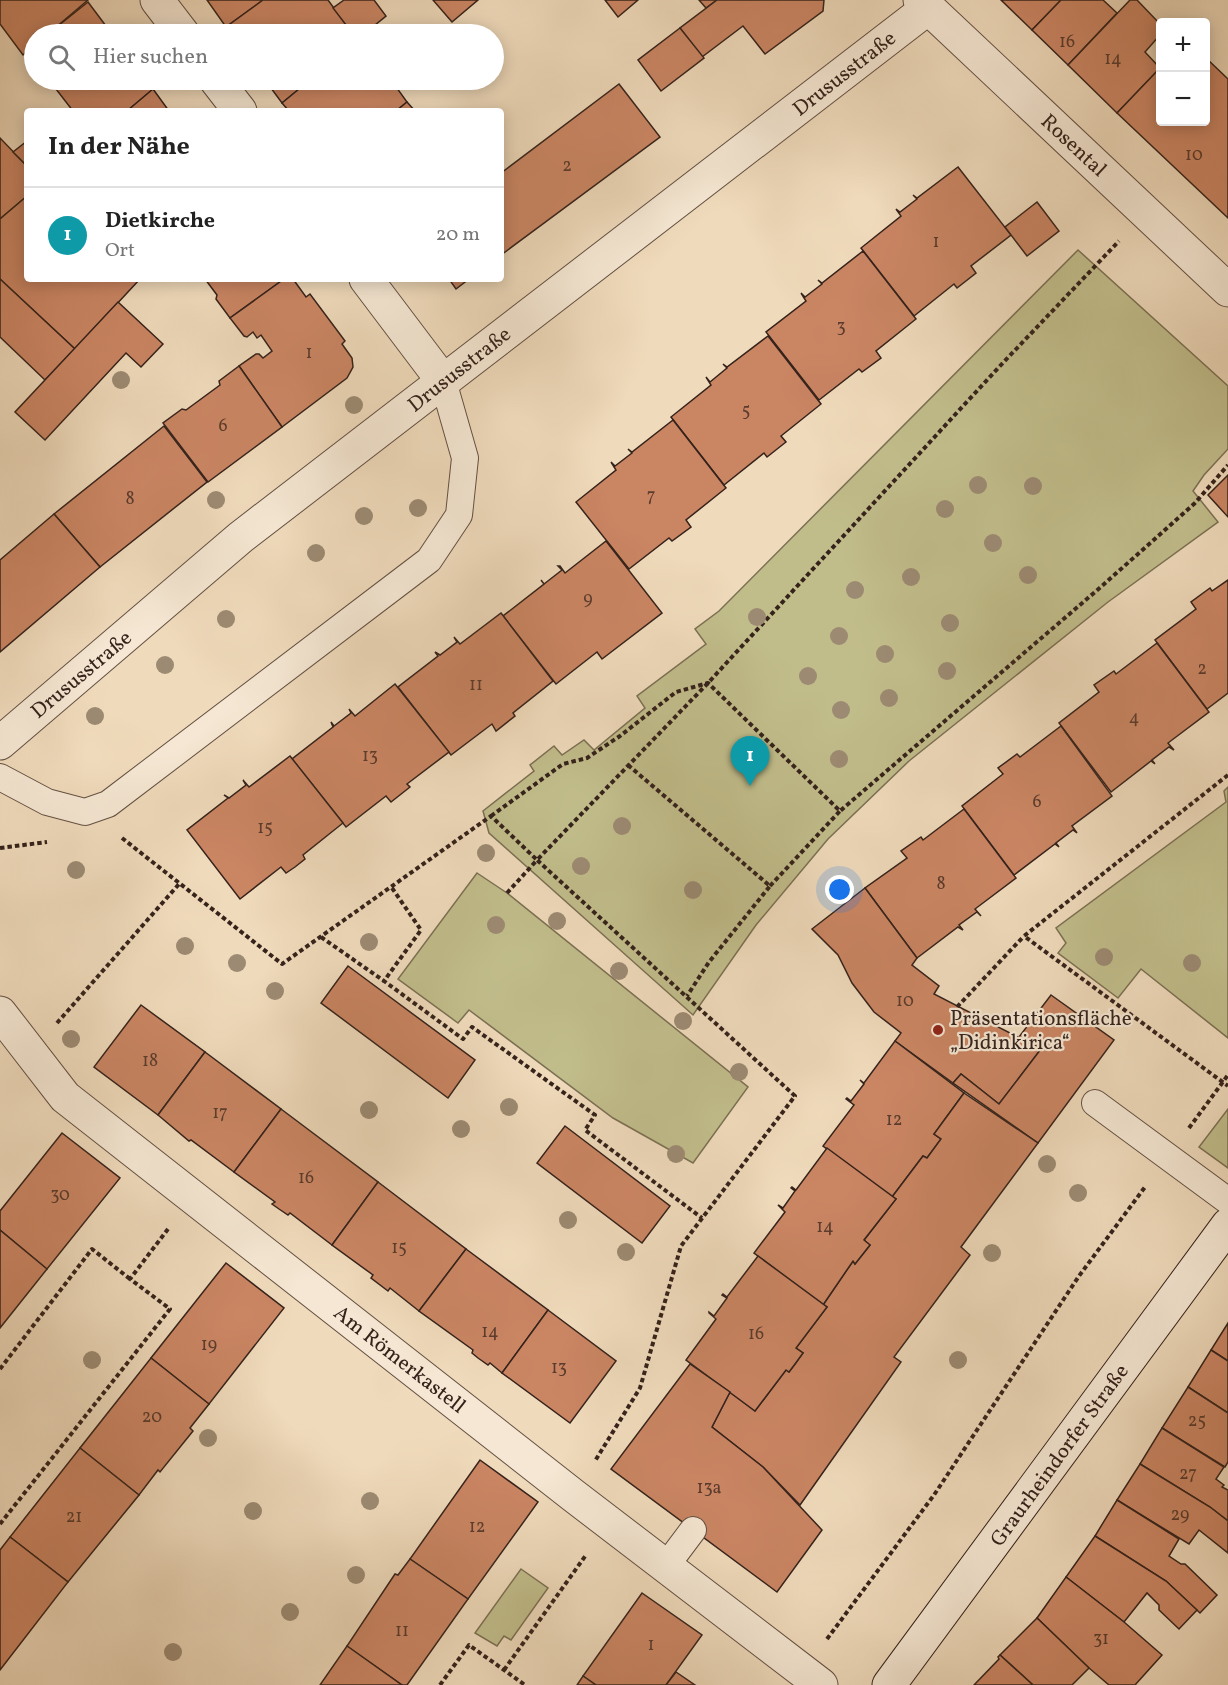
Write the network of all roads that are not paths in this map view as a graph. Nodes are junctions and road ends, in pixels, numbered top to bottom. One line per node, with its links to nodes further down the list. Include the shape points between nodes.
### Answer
1 (157, 0): 3 (street)
2 (924, 4): 7 (street, Rosental); 8 (street, Drususstraße)
3 (175, 24)
4 (224, 90): 5 (street)
5 (238, 108)
6 (368, 282): 8 (street)
7 (1228, 290)
8 (443, 381): 9 (street, Drususstraße, via 241,537); 10 (lane, via 465,458 459,515 429,560 108,804 86,812 47,802)
9 (0, 743)
10 (0, 777)
11 (0, 1013): 16 (street, Am Römerkastell, via 65,1097)
12 (1095, 1103): 13 (lane)
13 (1228, 1201)
14 (1228, 1225): 18 (street, Graurheindorfer Straße)
15 (693, 1530): 16 (lane)
16 (666, 1566): 17 (street, Am Römerkastell)
17 (812, 1678)
18 (889, 1685)

